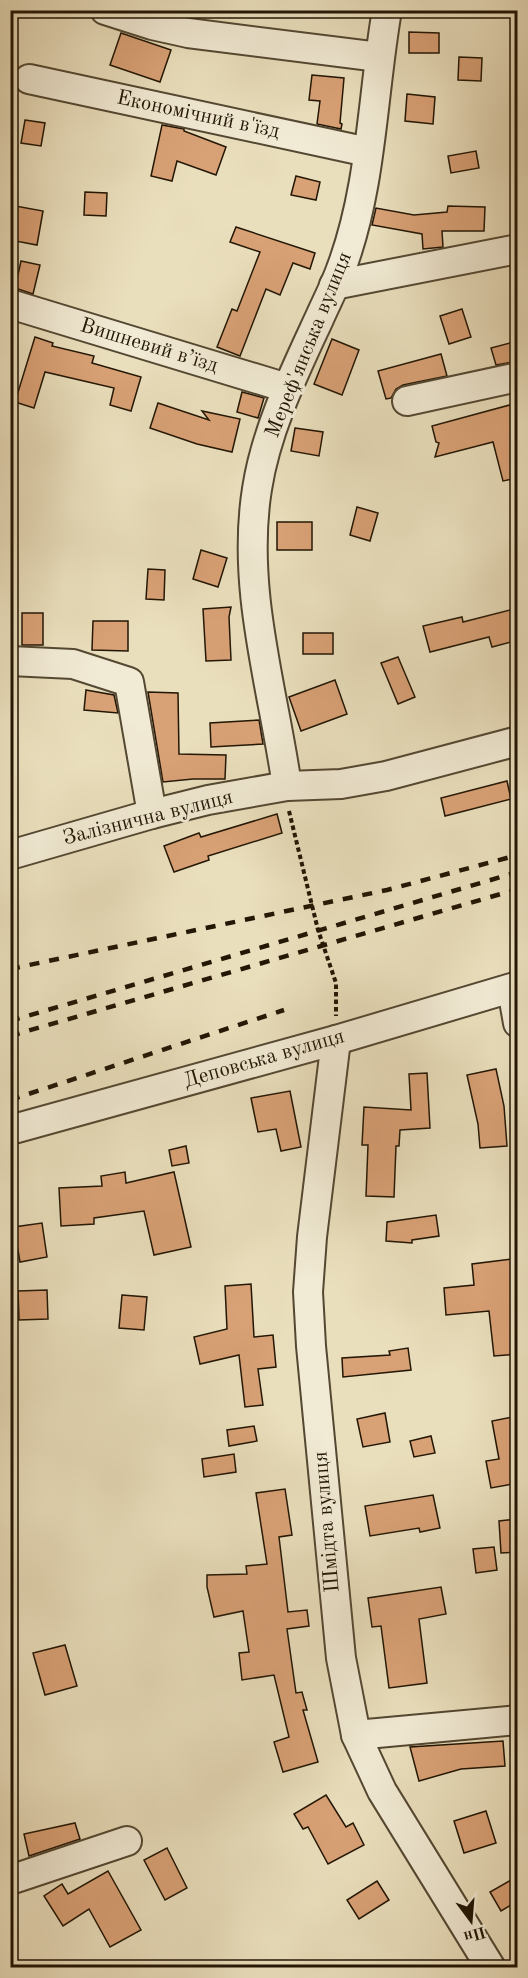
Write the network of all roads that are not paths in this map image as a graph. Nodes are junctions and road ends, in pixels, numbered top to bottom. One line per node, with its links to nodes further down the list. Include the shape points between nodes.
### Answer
1 (105, 10): 3 (street, via 188,33)
2 (387, 10): 3 (street, Мереф'янська вулиця)
3 (379, 57): 5 (street, Мереф'янська вулиця)
4 (29, 79): 5 (street, Економічний в'їзд)
5 (368, 152): 7 (street, Мереф'янська вулиця, via 364,191)
6 (518, 249): 7 (street)
7 (334, 285): 10 (street, Мереф'янська вулиця)
8 (10, 304): 10 (street, Вишневий в’їзд)
9 (518, 378): 11 (street)
10 (287, 387): 14 (street, Мереф'янська вулиця, via 257,488 253,545 256,616)
11 (407, 401)
12 (10, 661): 15 (street, via 73,664 129,682)
13 (518, 741): 14 (street, Залізнична вулиця, via 386,776 341,784)
14 (287, 786): 15 (street, Залізнична вулиця)
15 (152, 814): 16 (street, Залізнична вулиця)
16 (10, 855)
17 (514, 988): 18 (street); 19 (street, Деповська вулиця)
18 (518, 1023)
19 (336, 1040): 20 (street, Деповська вулиця); 22 (street, Шмідта вулиця, via 308,1292 332,1580 341,1658)
20 (10, 1130)
21 (518, 1720): 22 (street)
22 (356, 1735): 25 (street, Шмідта вулиця, via 382,1791)
23 (127, 1841): 24 (street)
24 (10, 1880)
25 (491, 1968)

